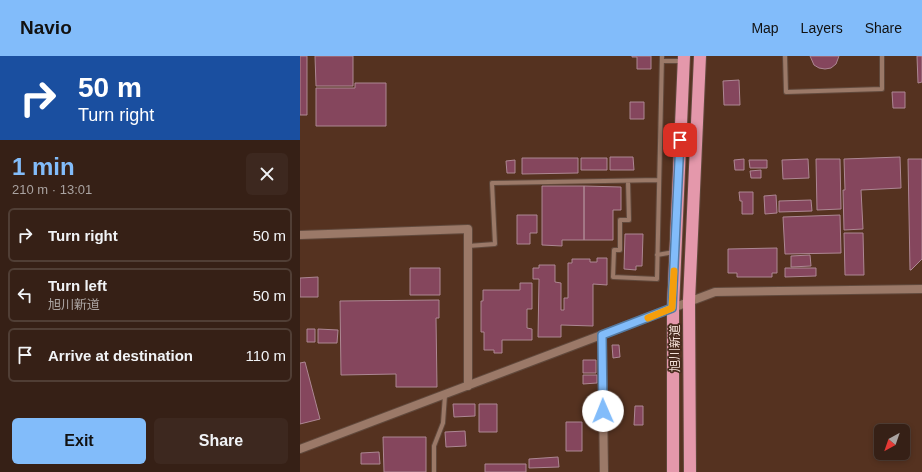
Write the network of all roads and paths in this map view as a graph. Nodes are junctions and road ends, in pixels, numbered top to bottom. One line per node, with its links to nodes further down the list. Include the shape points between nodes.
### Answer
1 (700, 56): 13 (highway, 旭川新道)
2 (785, 56): 3 (lane, via 786,92 882,89)
3 (882, 56)
4 (662, 58): 5 (lane); 6 (lane)
5 (684, 58): 10 (highway, 旭川新道)
6 (659, 180): 7 (lane); 11 (lane)
7 (628, 181): 9 (lane, via 492,183 495,244); 11 (lane, via 629,220 620,220 620,250 614,250 613,277 657,279)
8 (300, 235): 9 (street, via 468,229)
9 (467, 246): 16 (street)
10 (675, 252): 11 (lane); 14 (highway, 旭川新道)
11 (657, 255)
12 (922, 289): 13 (street, via 715,292)
13 (689, 301): 14 (street); 22 (highway, 旭川新道)
14 (672, 308): 15 (street); 21 (highway, 旭川新道)
15 (602, 335): 16 (street); 20 (street)
16 (468, 386): 17 (street)
17 (445, 394): 18 (street); 19 (lane, via 443,423 434,446)
18 (300, 449)
19 (434, 472)
20 (604, 472)
21 (673, 472)
22 (690, 472)

